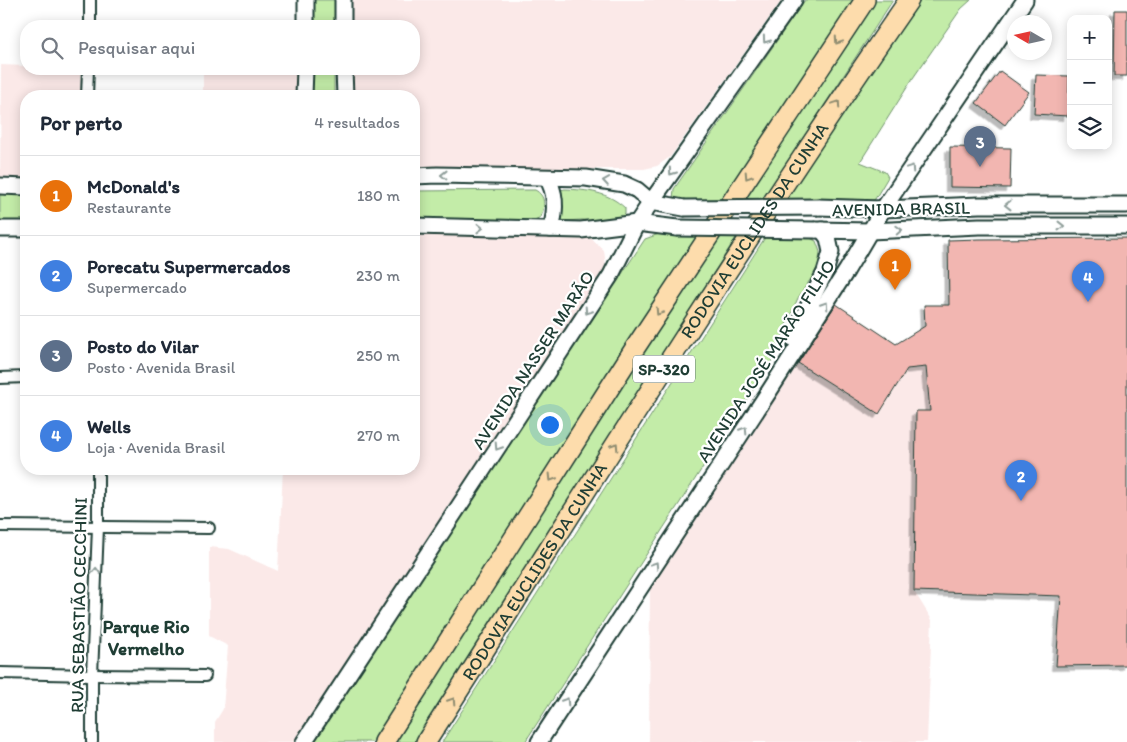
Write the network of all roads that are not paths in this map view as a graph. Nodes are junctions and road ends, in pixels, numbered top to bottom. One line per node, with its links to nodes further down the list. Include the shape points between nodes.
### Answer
1 (90, 0): 8 (street)
2 (306, 0): 9 (main road)
3 (343, 0): 10 (main road)
4 (794, 0): 21 (main road, AVENIDA NASSER MARÃO, one-way to 21)
5 (865, 0): 46 (highway, RODOVIA EUCLIDES DA CUNHA / SP-320, one-way to 46, via 635,348)
6 (909, 0): 47 (highway, RODOVIA EUCLIDES DA CUNHA / SP-320, one-way to 6, via 667,364)
7 (1025, 0): 24 (main road, AVENIDA JOSÉ MARÃO FILHO, one-way to 7)
8 (90, 20)
9 (306, 20)
10 (343, 20)
11 (88, 75): 14 (street)
12 (305, 75): 15 (main road)
13 (344, 75): 16 (main road)
14 (87, 90)
15 (304, 90)
16 (345, 90)
17 (420, 176): 18 (main road, one-way to 17)
18 (547, 178): 21 (main road, one-way to 18, via 638,190 624,184 586,178); 31 (main road, via 555,202)
19 (0, 186): 20 (main road)
20 (20, 187)
21 (651, 202): 24 (main road, AVENIDA BRASIL, bridge, via 684,208); 25 (main road, AVENIDA NASSER MARÃO)
22 (979, 205): 23 (main road, AVENIDA BRASIL, one-way to 22); 24 (main road, AVENIDA BRASIL); 27 (main road)
23 (1127, 206)
24 (883, 209): 33 (main road, AVENIDA JOSÉ MARÃO FILHO)
25 (637, 223): 31 (main road, AVENIDA BRASIL, via 581,230); 32 (main road, AVENIDA BRASIL, bridge, via 677,228); 45 (main road, AVENIDA NASSER MARÃO, one-way to 45, via 612,275)
26 (420, 226): 31 (main road, AVENIDA BRASIL, one-way to 31)
27 (979, 226): 28 (main road, AVENIDA BRASIL, one-way to 28); 33 (main road, AVENIDA BRASIL, one-way to 27)
28 (1127, 226)
29 (0, 228): 30 (main road)
30 (20, 229)
31 (551, 229)
32 (818, 230): 33 (main road, AVENIDA BRASIL); 36 (main road, via 828,238 831,252 825,272)
33 (870, 231): 36 (main road, AVENIDA JOSÉ MARÃO FILHO, one-way to 33)
34 (20, 377): 35 (street)
35 (0, 378)
36 (770, 390): 48 (main road, AVENIDA JOSÉ MARÃO FILHO, one-way to 36)
37 (98, 475): 39 (street, RUA SEBASTIÃO CECCHINI)
38 (0, 526): 39 (street)
39 (98, 528): 40 (street); 42 (street, RUA SEBASTIÃO CECCHINI, one-way to 39)
40 (209, 528)
41 (0, 673): 42 (street)
42 (92, 675): 43 (street); 44 (street, RUA SEBASTIÃO CECCHINI)
43 (205, 676)
44 (92, 742)
45 (304, 742)
46 (384, 742)
47 (426, 742)
48 (539, 742)

